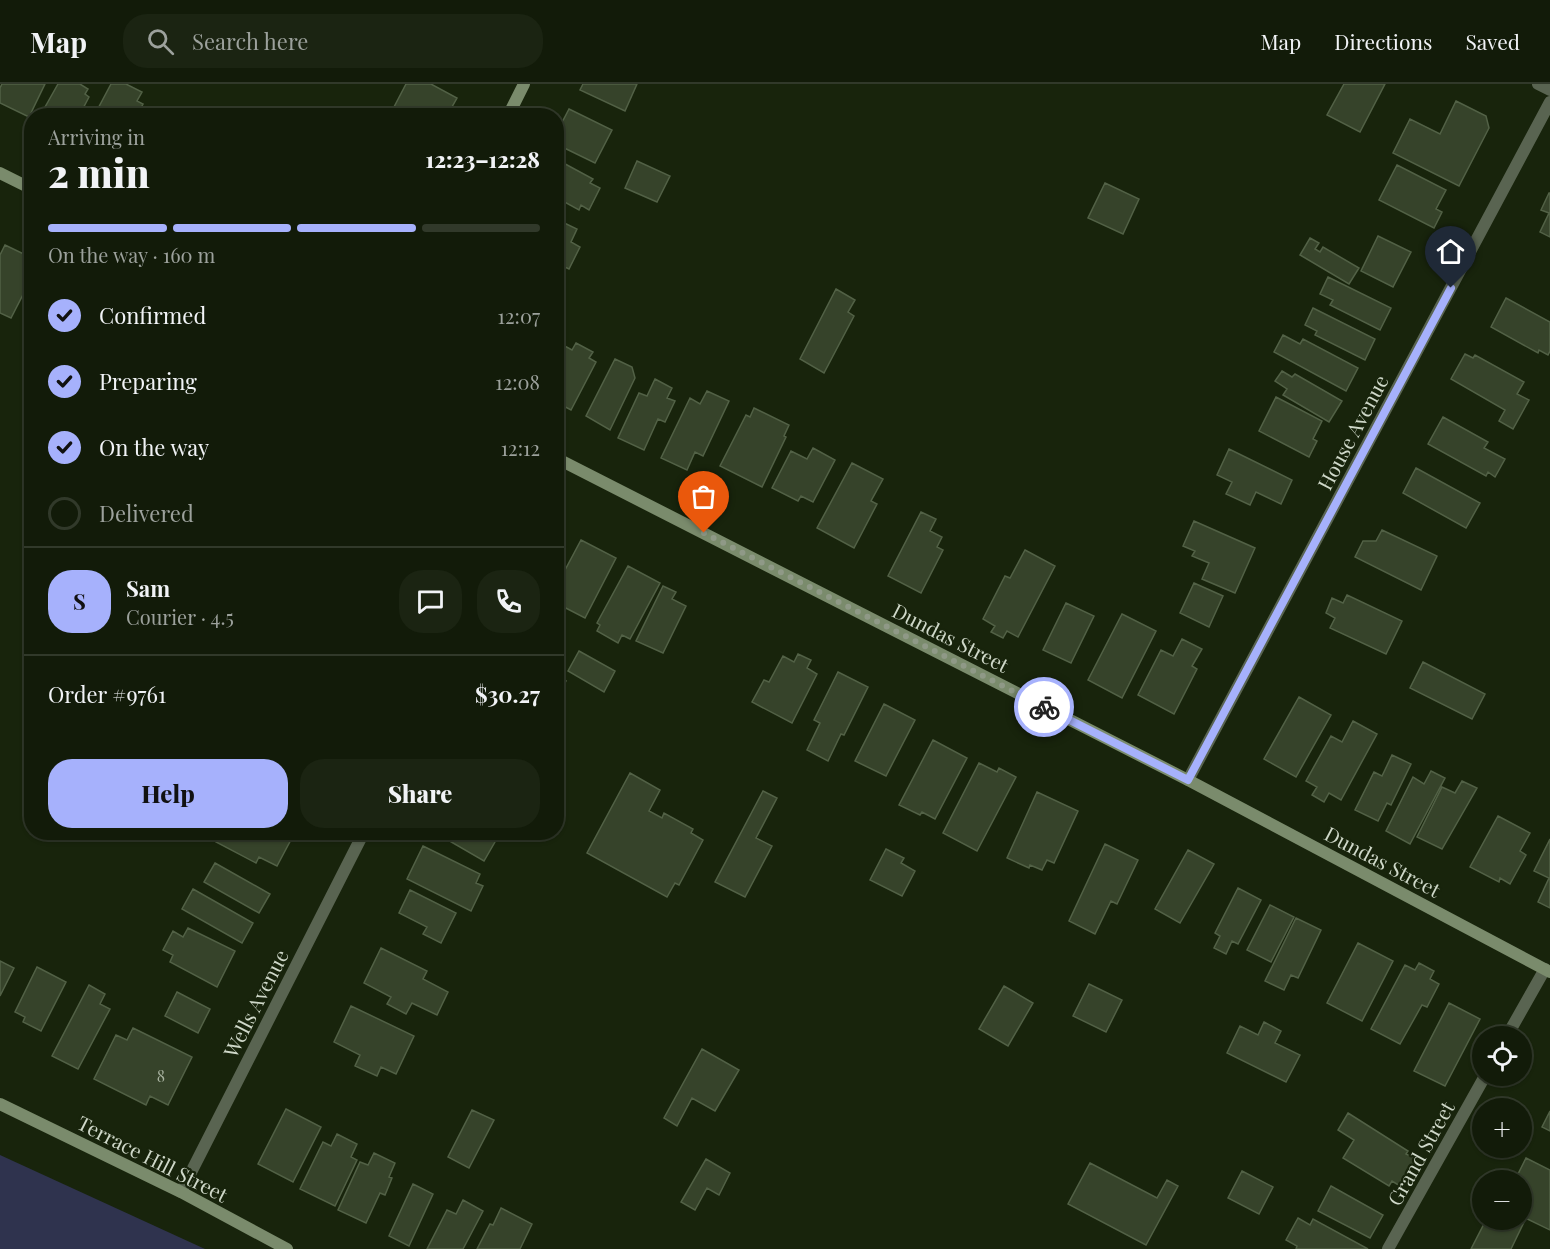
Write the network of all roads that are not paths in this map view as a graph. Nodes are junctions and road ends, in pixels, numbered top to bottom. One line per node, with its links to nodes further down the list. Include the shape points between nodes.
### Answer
1 (524, 84): 5 (street)
2 (1538, 84): 3 (street)
3 (1550, 90)
4 (1550, 102): 9 (street, House Avenue)
5 (512, 108)
6 (0, 173): 7 (street)
7 (24, 185)
8 (564, 462): 9 (street, Dundas Street)
9 (1188, 780): 11 (street, Dundas Street)
10 (360, 840): 15 (street, Wells Avenue)
11 (1547, 970): 12 (street)
12 (1513, 1026)
13 (1479, 1086): 17 (street, Grand Street)
14 (0, 1104): 15 (street, Terrace Hill Street)
15 (181, 1192): 16 (street, Terrace Hill Street)
16 (287, 1249)
17 (1388, 1249)

